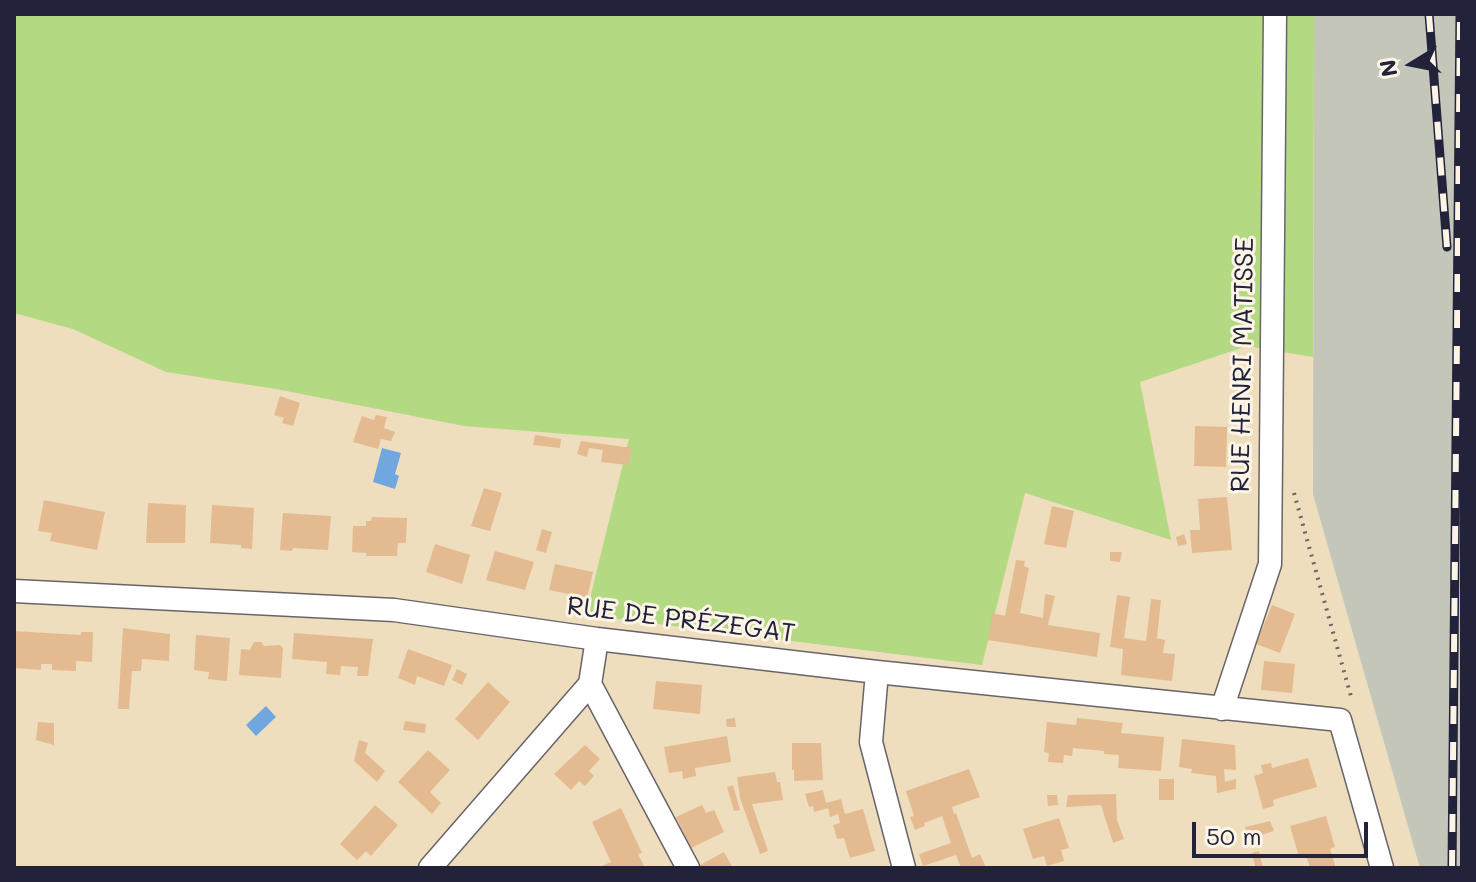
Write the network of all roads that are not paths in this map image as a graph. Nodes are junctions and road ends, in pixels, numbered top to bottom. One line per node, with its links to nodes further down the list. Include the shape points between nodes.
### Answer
1 (1275, 14): 6 (street, RUE HENRI MATISSE, via 1270,564)
2 (14, 591): 3 (street, RUE DE PRÉZEGAT, via 394,610)
3 (597, 639): 4 (street, RUE DE PRÉZEGAT); 5 (street)
4 (877, 672): 6 (street, RUE DE PRÉZEGAT); 9 (street, via 871,742)
5 (590, 684): 7 (street); 8 (street)
6 (1222, 709): 10 (street, RUE DE PRÉZEGAT, via 1347,714)
7 (430, 868)
8 (688, 868)
9 (904, 868)
10 (1382, 868)

